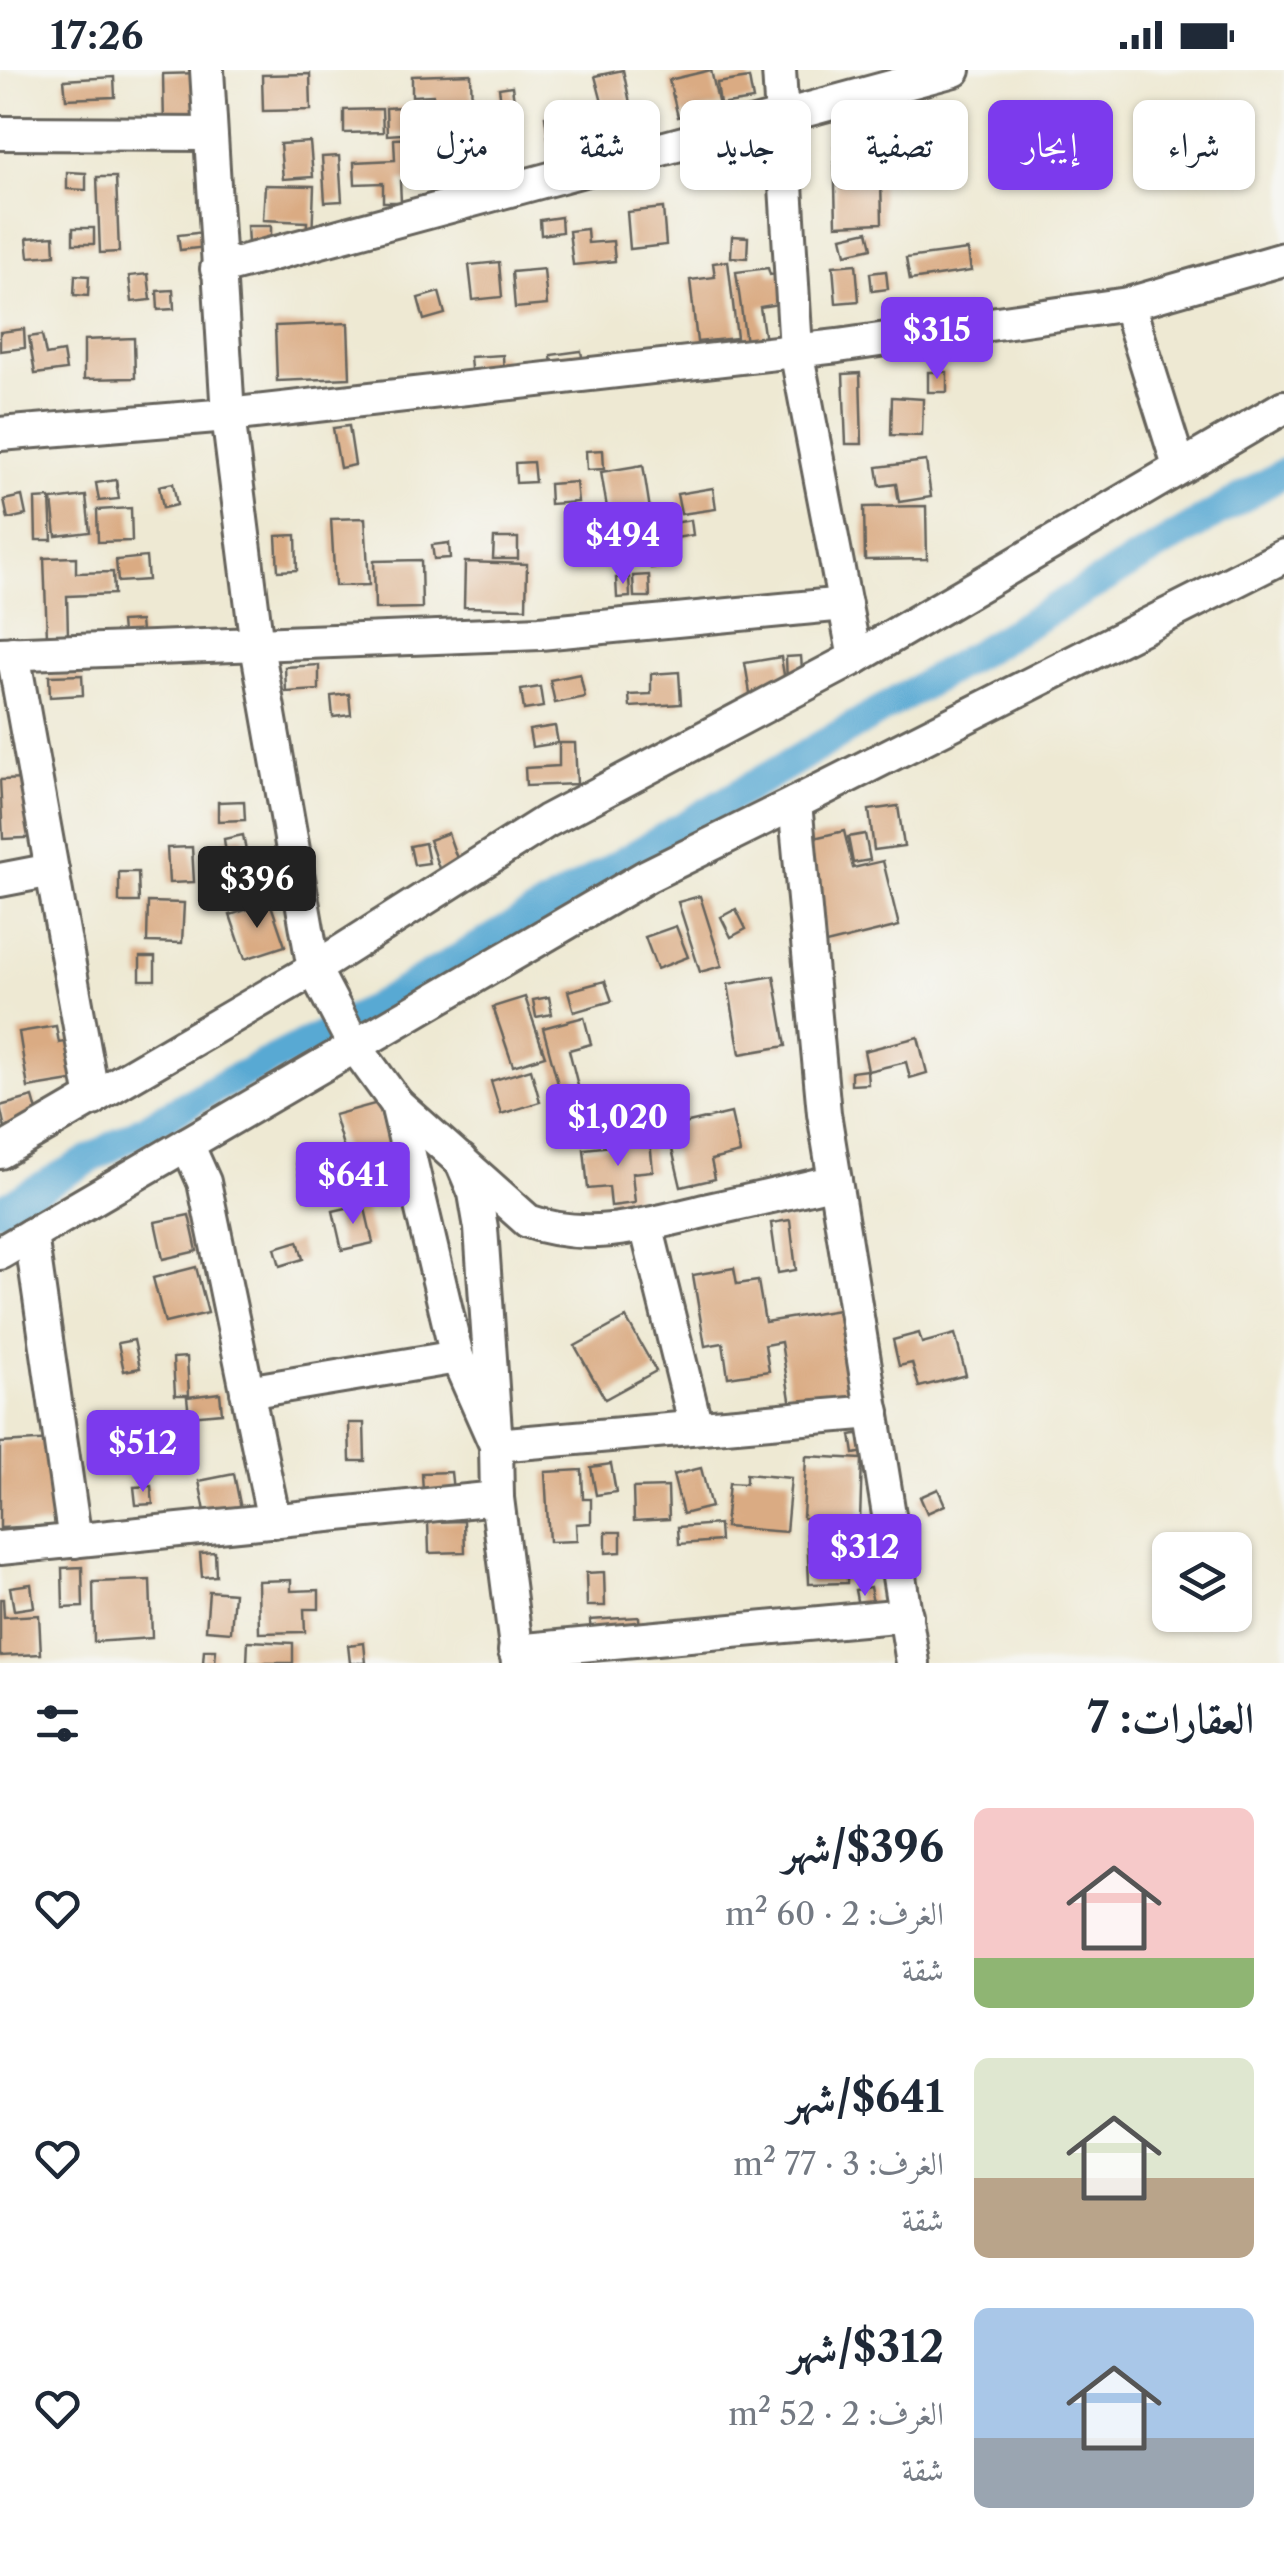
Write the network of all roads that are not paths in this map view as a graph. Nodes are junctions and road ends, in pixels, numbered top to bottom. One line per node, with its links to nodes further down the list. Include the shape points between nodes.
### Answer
1 (207, 70): 7 (street)
2 (779, 70): 4 (street)
3 (954, 70): 5 (street)
4 (782, 100)
5 (811, 110)
6 (0, 133): 7 (street)
7 (209, 134): 11 (street)
8 (680, 146): 11 (street)
9 (788, 190): 13 (street)
10 (1284, 259): 12 (street)
11 (218, 269): 15 (street)
12 (1128, 304): 13 (street); 17 (street)
13 (796, 350): 15 (street); 19 (street)
14 (1284, 407): 17 (street)
15 (228, 414): 16 (street); 20 (street)
16 (0, 434)
17 (1179, 466): 22 (street)
18 (1284, 556): 23 (street)
19 (845, 604): 20 (street, via 540,633); 22 (street)
20 (257, 646): 21 (street); 26 (street)
21 (7, 654): 24 (street)
22 (855, 658): 26 (street, via 547,821)
23 (795, 803): 27 (street, via 648,876); 33 (street)
24 (52, 870): 25 (street); 28 (street)
25 (0, 880)
26 (318, 977): 27 (street); 28 (street)
27 (354, 1045): 29 (street); 30 (street)
28 (93, 1099): 31 (street)
29 (397, 1104): 32 (street); 37 (street)
30 (186, 1144): 35 (street); 38 (street, via 204,1182)
31 (0, 1152)
32 (461, 1160): 34 (street, via 528,1221 552,1230); 41 (street, via 480,1228)
33 (835, 1181): 34 (street); 39 (street)
34 (646, 1225): 40 (street)
35 (31, 1235): 36 (street); 44 (street)
36 (0, 1254)
37 (457, 1357): 38 (street); 41 (street)
38 (247, 1392): 43 (street)
39 (874, 1412): 40 (street); 46 (street)
40 (696, 1427): 41 (street)
41 (496, 1445): 42 (street)
42 (497, 1498): 43 (street); 47 (street)
43 (274, 1521): 44 (street)
44 (75, 1540): 45 (street)
45 (0, 1548)
46 (906, 1615): 47 (street); 48 (street)
47 (517, 1657)
48 (913, 1663)

